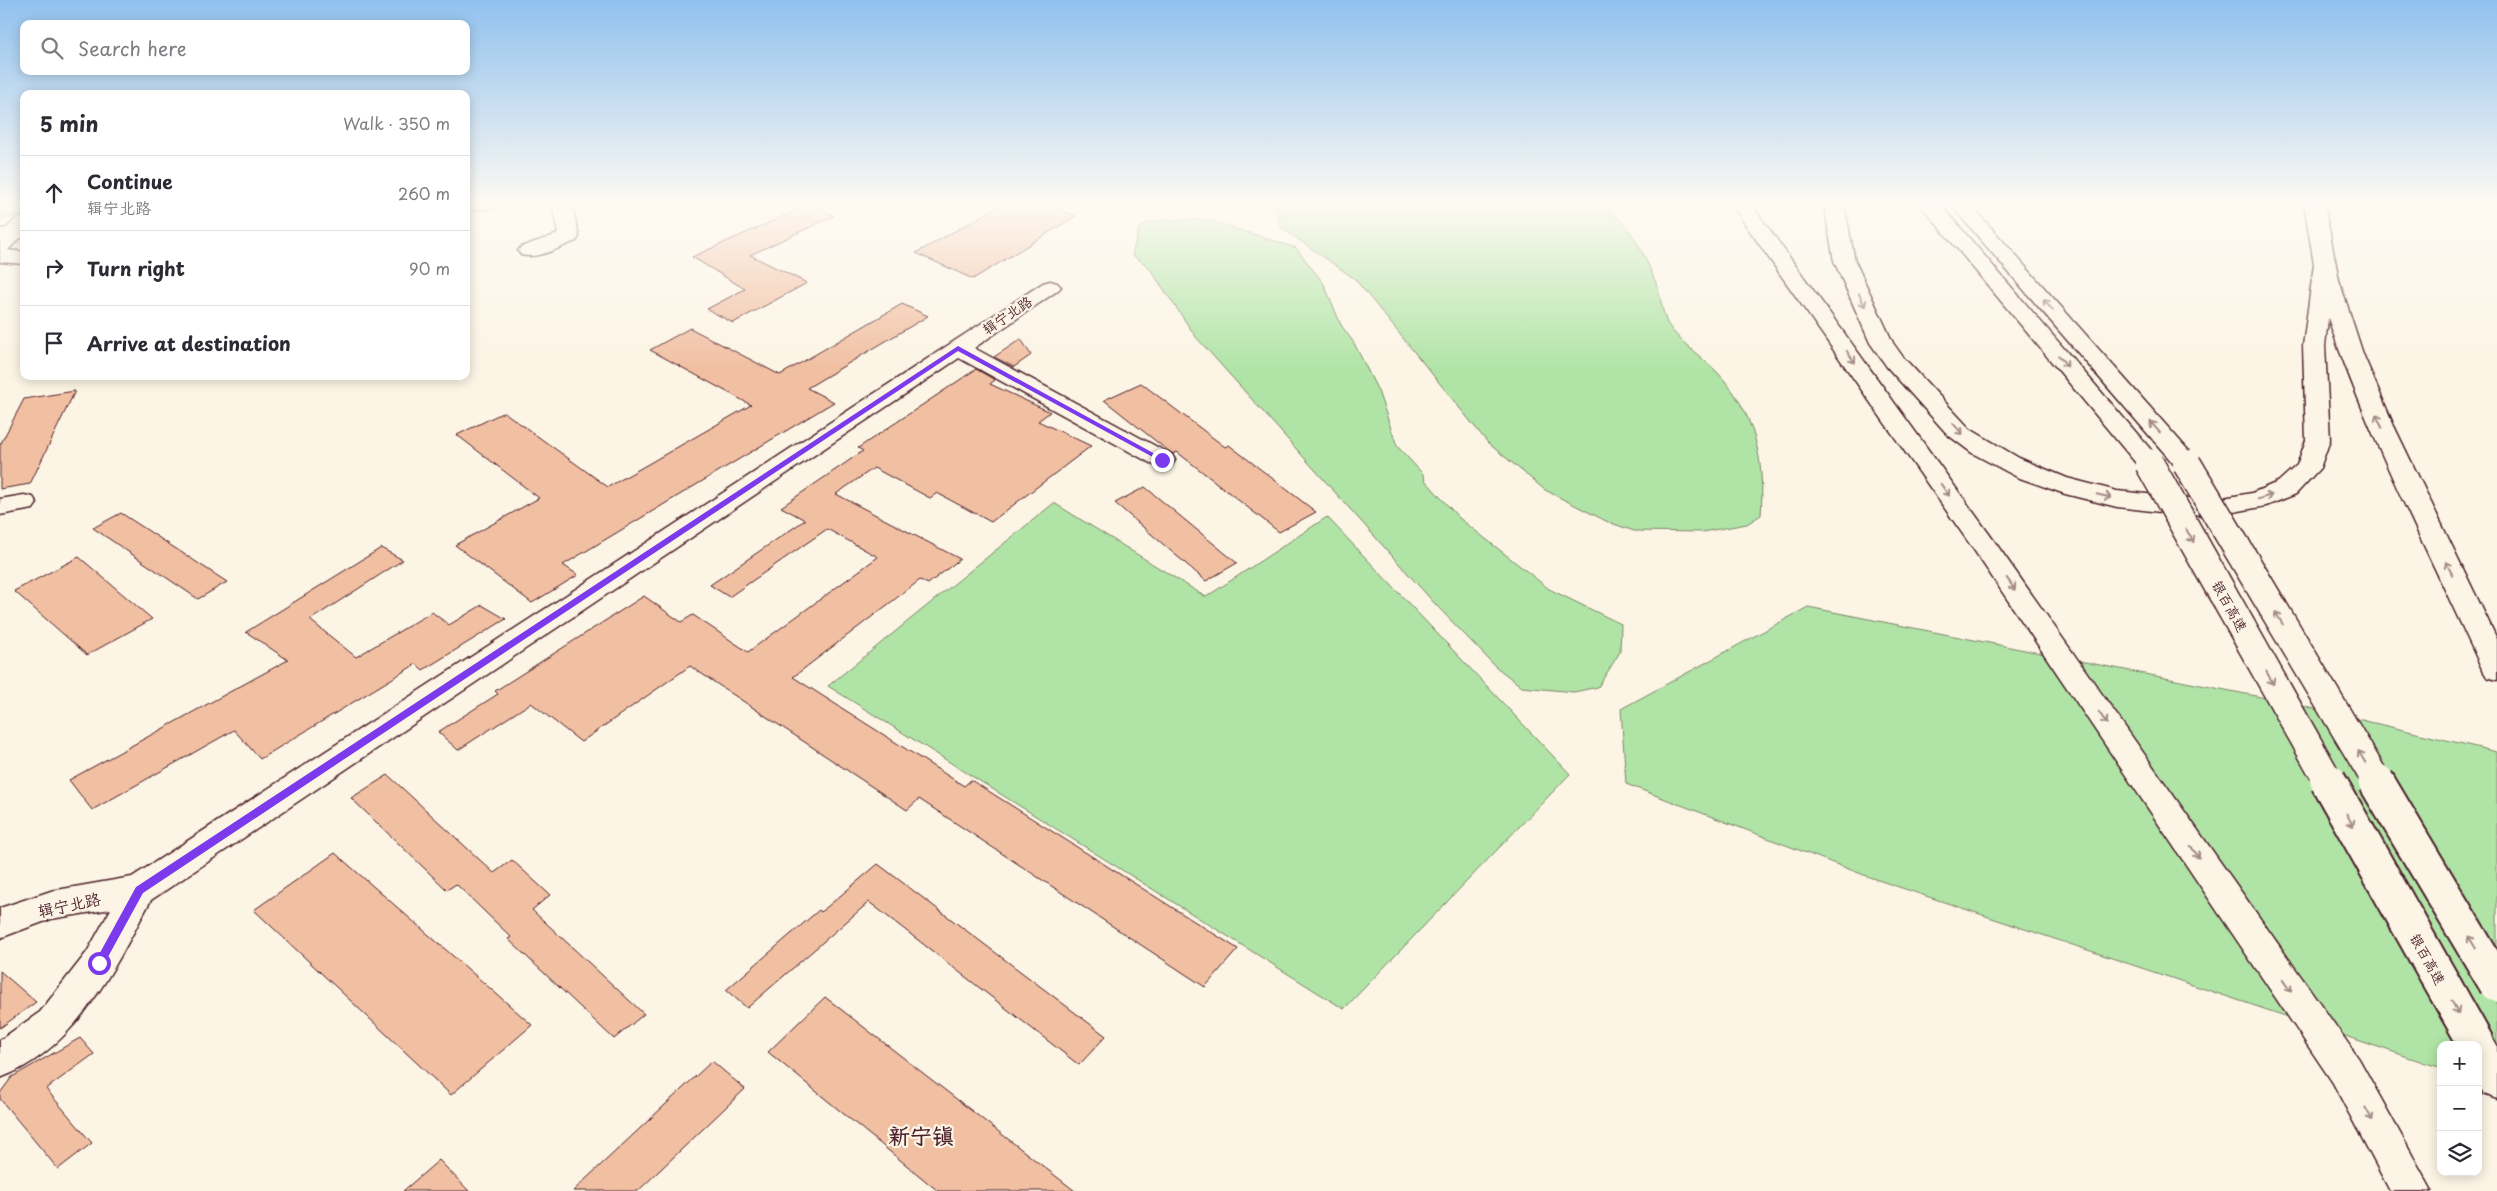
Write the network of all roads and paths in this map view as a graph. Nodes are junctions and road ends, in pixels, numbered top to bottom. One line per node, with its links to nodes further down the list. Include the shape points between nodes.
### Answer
1 (1781, 260): 18 (main road, one-way to 18, via 1983,544 2346,1071)
2 (1844, 260): 6 (main road, one-way to 6, via 1885,350 1965,437 2009,463 2062,484 2148,504 2203,507 2252,501 2288,487 2311,466 2317,454 2318,440 2314,346)
3 (1977, 260): 14 (main road, 银百高速, one-way to 14, bridge, via 2149,464)
4 (2009, 260): 13 (main road, one-way to 4, bridge, via 2187,464)
5 (2323, 260): 6 (main road)
6 (2324, 265): 10 (main road, one-way to 6, via 2377,418 2354,362)
7 (1050, 287): 8 (main road, 辑宁北路)
8 (958, 348): 9 (main road); 11 (main road, 辑宁北路)
9 (1162, 460)
10 (2497, 669)
11 (139, 890): 12 (main road, 辑宁北路, via 52,905); 16 (main road, 辑宁北路, via 99,963 53,1024)
12 (0, 923)
13 (2497, 984)
14 (2475, 1041)
15 (2482, 1053): 17 (main road, 银百高速)
16 (0, 1061)
17 (2497, 1081)
18 (2412, 1191)

